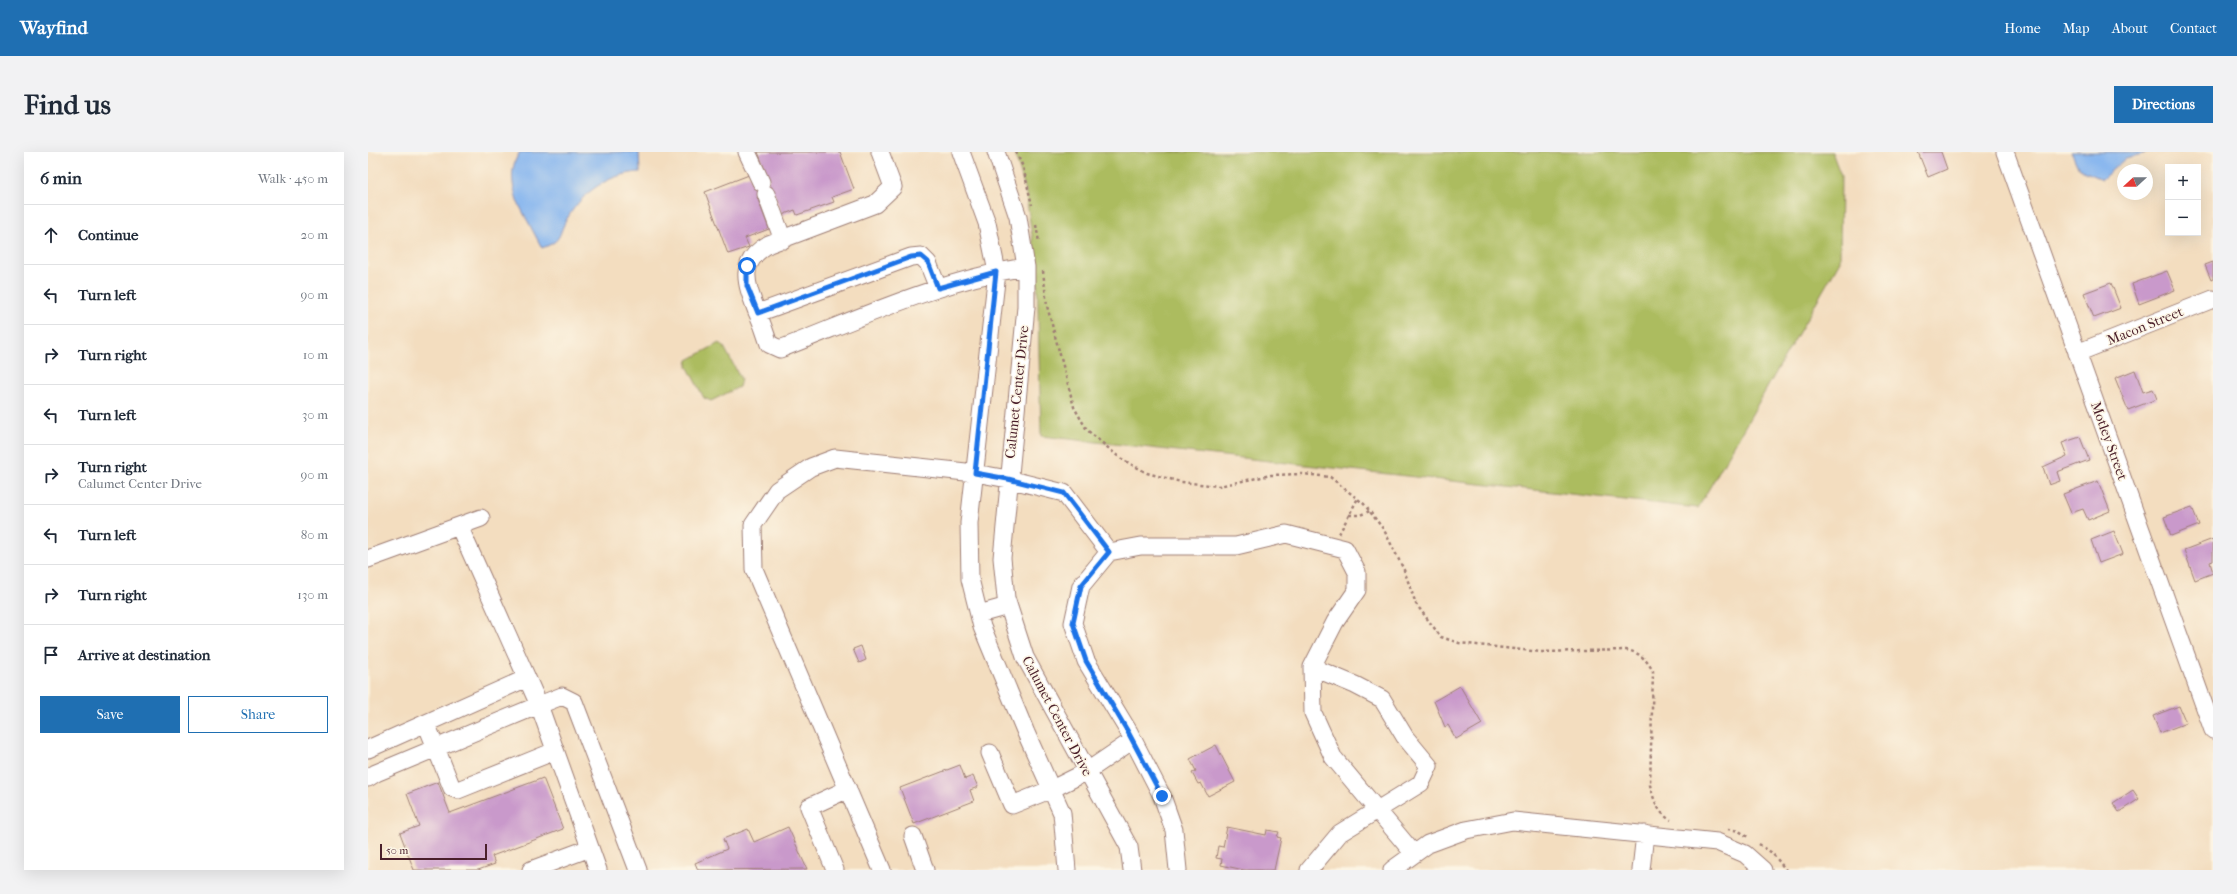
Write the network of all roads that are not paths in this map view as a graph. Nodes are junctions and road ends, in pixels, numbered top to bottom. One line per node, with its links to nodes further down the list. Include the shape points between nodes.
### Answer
1 (747, 152): 6 (street)
2 (880, 152): 6 (street, via 893,187 875,204)
3 (961, 152): 8 (street, Calumet Center Drive, via 987,223)
4 (996, 152): 7 (street, Calumet Center Drive)
5 (2005, 152): 12 (street, Motley Street)
6 (783, 240): 11 (street, via 757,251 747,266 747,286)
7 (1034, 268): 8 (street); 14 (street, Calumet Center Drive, via 1026,307)
8 (996, 272): 9 (street); 13 (street, Calumet Center Drive)
9 (938, 288): 11 (street, via 928,262 921,256 911,257); 11 (street, via 780,349 769,344)
10 (2213, 299): 12 (street, Macon Street)
11 (758, 313)
12 (2077, 353): 25 (street, Motley Street)
13 (975, 473): 14 (street); 20 (street, Calumet Center Drive, via 969,524 970,579); 33 (street, via 835,458 811,467 777,490 753,525 754,569)
14 (1008, 479): 17 (street, via 1064,493); 19 (street, Calumet Center Drive, via 1002,558)
15 (481, 518): 16 (street)
16 (459, 526): 18 (street); 22 (street)
17 (1109, 552): 21 (street, via 1141,546 1236,546 1286,534 1345,549 1358,572 1357,590 1335,622); 26 (street, via 1081,586 1073,623 1086,661)
18 (368, 559)
19 (1008, 606): 20 (street); 31 (street, Calumet Center Drive, via 1025,657)
20 (979, 614): 34 (street, Calumet Center Drive, via 991,648)
21 (1312, 667): 35 (street, via 1313,713 1333,758); 35 (street, via 1382,699 1406,737 1429,766 1421,783)
22 (527, 678): 23 (street); 24 (street)
23 (538, 705): 28 (street); 29 (street); 42 (street, via 562,696 574,702)
24 (426, 723): 27 (street); 28 (street)
25 (2213, 730)
26 (1133, 740): 31 (street); 48 (street, via 1162,796 1174,830)
27 (368, 748)
28 (436, 748): 29 (street, via 452,788 458,790); 32 (street, via 376,772)
29 (555, 751): 38 (street)
30 (990, 753): 34 (street, via 1012,805)
31 (1086, 772): 34 (street); 47 (street, Calumet Center Drive, via 1129,847)
32 (368, 778)
33 (848, 789): 43 (street, via 808,807); 44 (street)
34 (1052, 789): 46 (street, Calumet Center Drive, via 1062,813)
35 (1378, 811): 39 (street); 49 (street, via 1340,833)
36 (1644, 834): 39 (street, via 1513,821 1466,830 1428,844); 51 (street); 52 (street, via 1717,842 1745,854)
37 (912, 836): 45 (street)
38 (590, 848): 40 (street); 41 (street)
39 (1414, 854): 50 (street)
40 (531, 870)
41 (598, 870)
42 (638, 870)
43 (835, 870)
44 (882, 870)
45 (925, 870)
46 (1066, 870)
47 (1132, 870)
48 (1178, 870)
49 (1309, 870)
50 (1392, 870)
51 (1641, 870)
52 (1763, 870)

